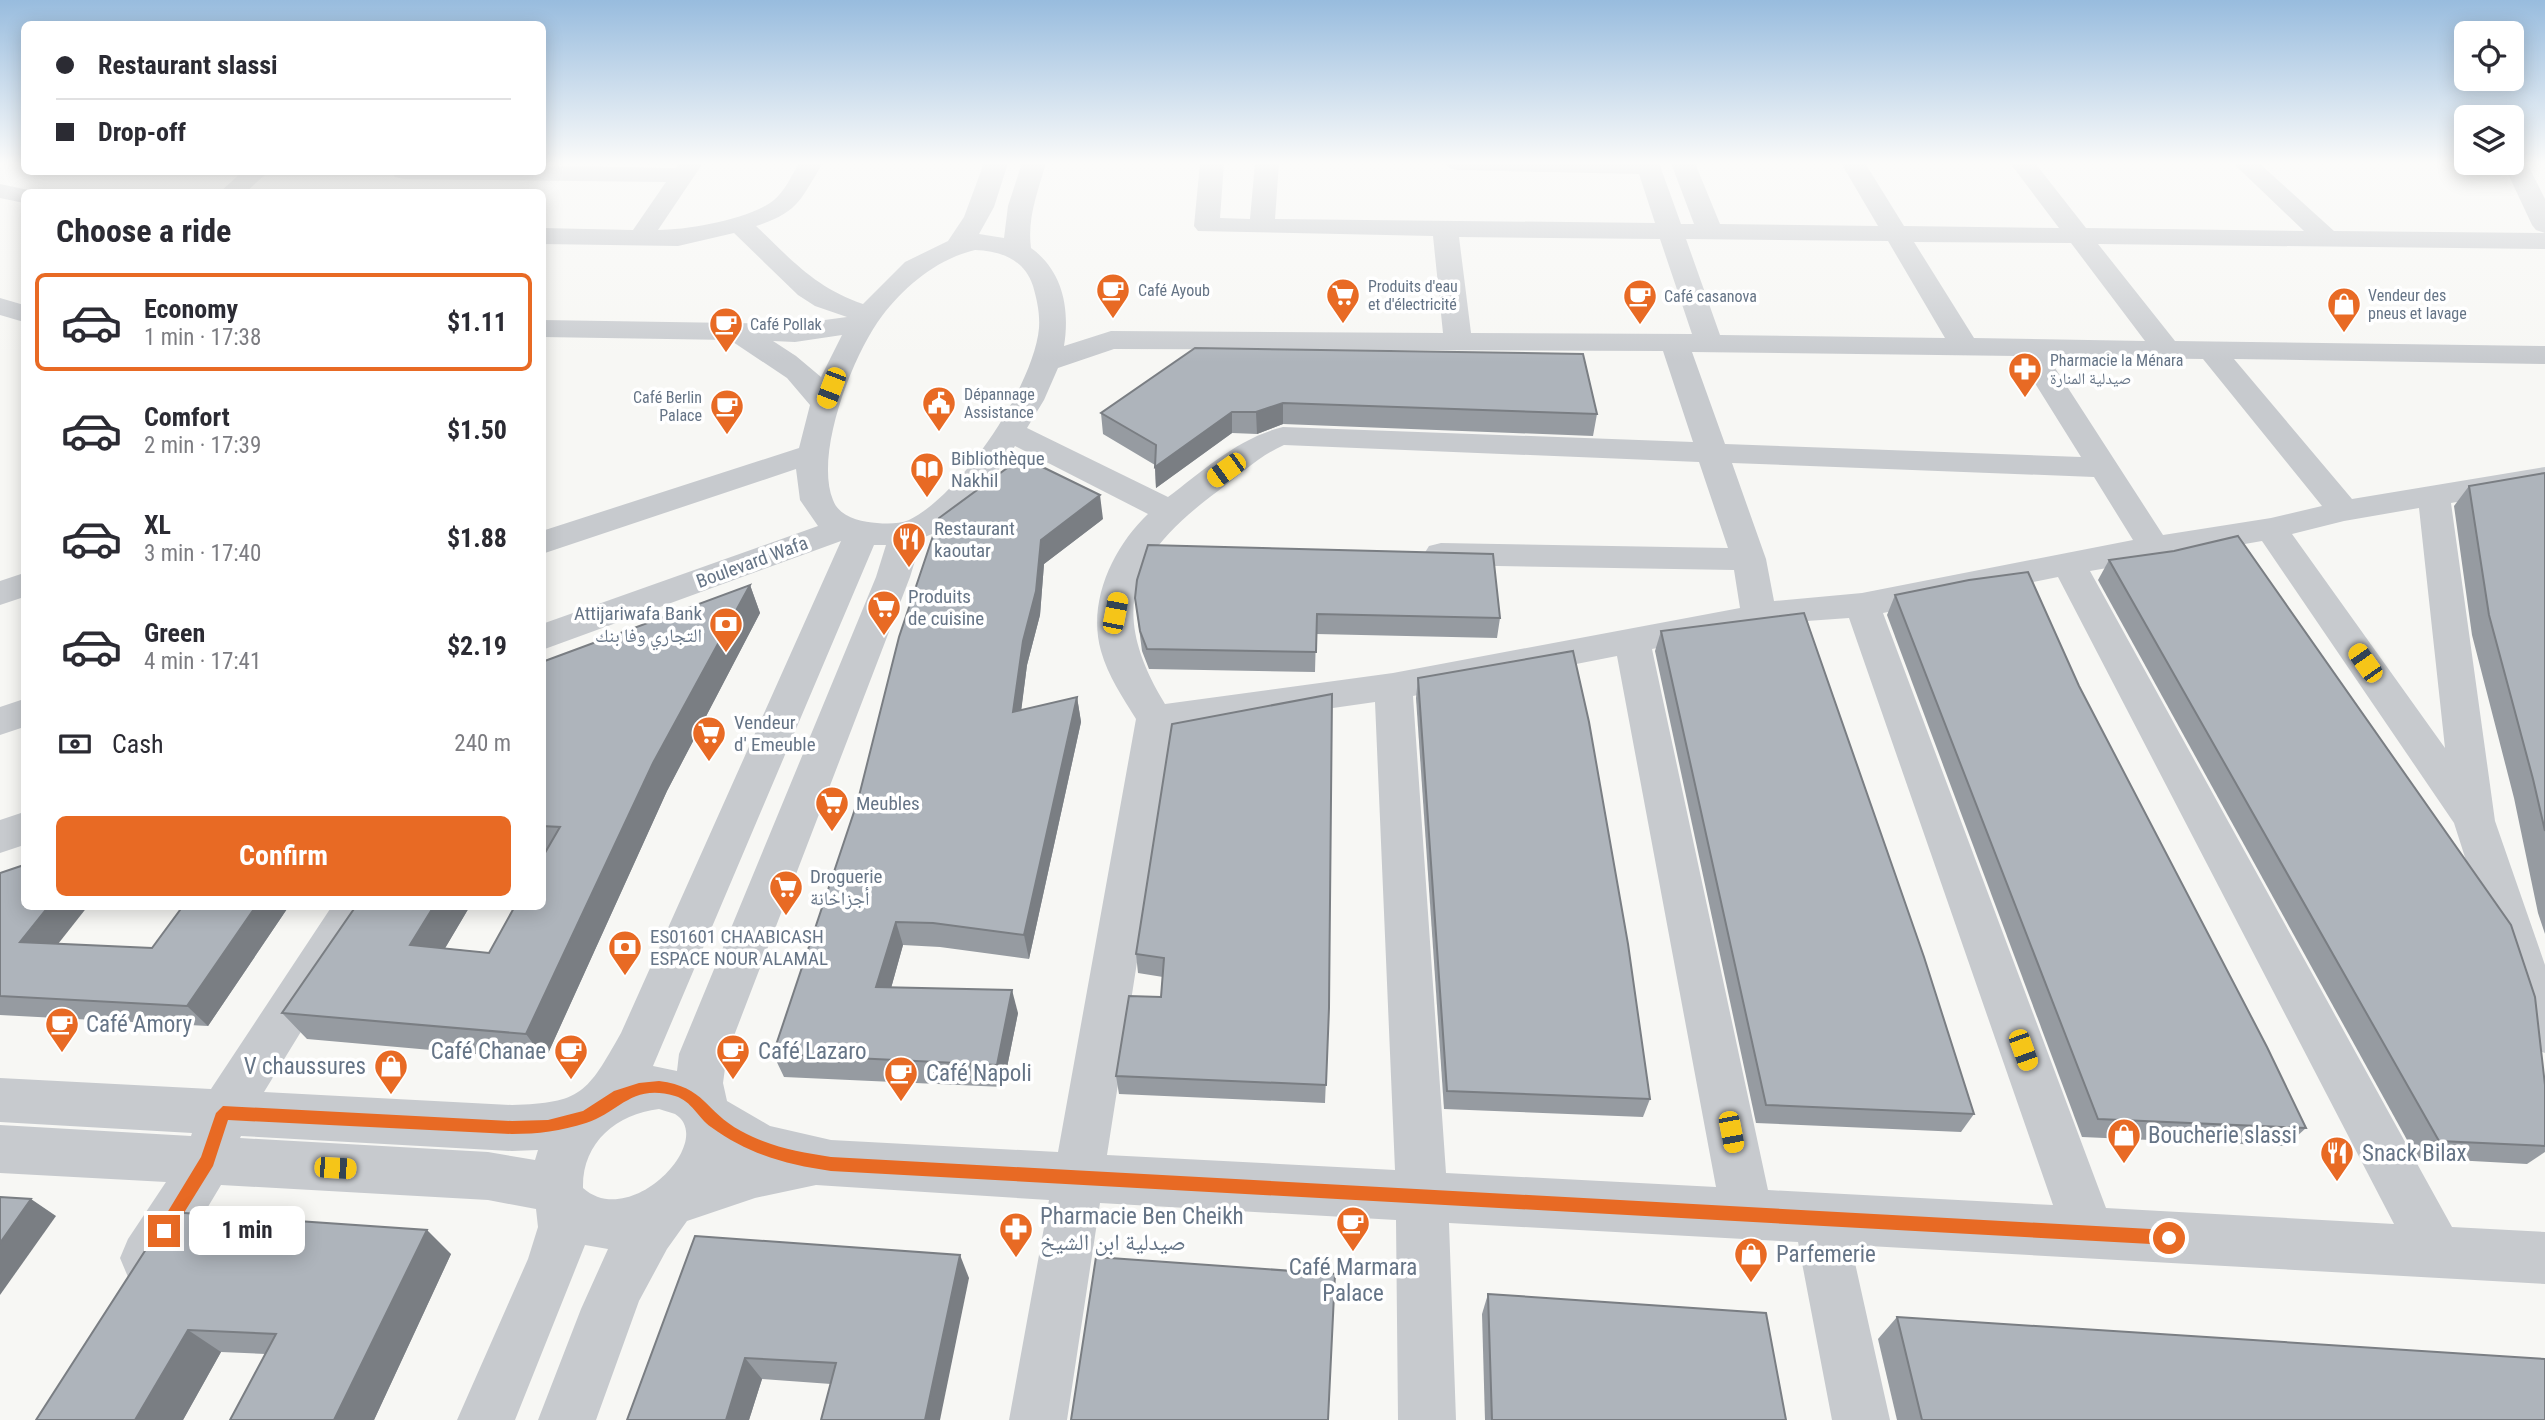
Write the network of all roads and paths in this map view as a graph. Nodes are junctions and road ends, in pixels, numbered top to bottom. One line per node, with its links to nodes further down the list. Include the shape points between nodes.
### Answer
1 (646, 229): 16 (street)
2 (720, 229): 16 (street, via 691,237)
3 (745, 229): 23 (street, via 808,289)
4 (972, 229): 19 (street)
5 (1016, 229): 20 (street)
6 (1445, 229): 30 (street)
7 (1517, 229): 11 (street)
8 (1895, 229): 14 (street)
9 (2075, 229): 15 (street)
10 (2317, 229): 17 (street)
11 (1672, 232): 12 (street); 32 (street)
12 (1710, 232): 14 (street)
13 (546, 236): 16 (street)
14 (1899, 236): 15 (street); 33 (street)
15 (2080, 236): 17 (street); 35 (street)
16 (640, 238)
17 (2328, 239): 18 (street)
18 (2545, 241)
19 (958, 245): 20 (street, via 991,242); 23 (street, via 913,269)
20 (1018, 249): 24 (street, via 1030,258 1048,288)
21 (0, 306): 22 (street)
22 (21, 313)
23 (866, 319): 28 (street, via 795,333); 39 (street)
24 (1053, 319): 29 (street); 38 (street)
25 (21, 321): 26 (street)
26 (0, 322)
27 (546, 328): 28 (street)
28 (734, 331): 39 (street, via 796,371 817,389)
29 (1111, 340): 30 (street); 38 (street)
30 (1458, 340): 31 (street)
31 (1674, 342): 32 (street); 42 (street)
32 (1709, 343): 33 (street)
33 (1964, 346): 34 (street)
34 (2027, 347): 35 (street); 43 (street)
35 (2167, 349): 36 (street)
36 (2211, 350): 37 (street); 47 (street)
37 (2545, 355)
38 (1044, 363): 40 (street)
39 (825, 404): 41 (street)
40 (1010, 432): 46 (street); 50 (street, via 944,511)
41 (814, 453): 49 (street, via 814,497 821,510); 51 (street)
42 (1712, 454): 43 (street); 46 (street, via 1283,436 1264,443); 56 (street)
43 (2105, 468): 52 (street)
44 (2545, 477): 45 (street)
45 (2434, 497): 47 (street); 68 (street)
46 (1169, 511): 53 (street)
47 (2344, 511): 48 (street)
48 (2271, 528): 52 (street); 68 (street)
49 (852, 531): 50 (street); 62 (street, Boulevard Wafa); 74 (street, via 840,589 639,1046 621,1079)
50 (907, 533): 76 (street, via 703,1054 699,1083)
51 (546, 542)
52 (2154, 547): 57 (street)
53 (1134, 550): 54 (street); 66 (street, via 1115,613 1117,642)
54 (1176, 550)
55 (1413, 554): 56 (street)
56 (1749, 559): 61 (street)
57 (2069, 565): 60 (street); 87 (street)
58 (21, 586): 59 (street)
59 (0, 593)
60 (1862, 605): 61 (street); 86 (street)
61 (1759, 616): 63 (street)
62 (546, 637)
63 (1632, 640): 64 (street); 84 (street)
64 (1393, 686): 66 (street); 82 (street)
65 (21, 714): 67 (street)
66 (1155, 719): 80 (street)
67 (0, 721)
68 (2474, 821): 72 (street)
69 (21, 829): 70 (street)
70 (0, 837)
71 (353, 910): 75 (street)
72 (2545, 1032)
73 (0, 1100): 75 (street)
74 (593, 1111): 75 (street, via 548,1127 512,1128); 76 (street, via 629,1092 659,1087 693,1097); 81 (street, via 560,1154 556,1174)
75 (223, 1113): 78 (street)
76 (707, 1113): 79 (street, via 734,1135 763,1149); 83 (street, via 712,1137 708,1159 696,1180)
77 (0, 1149): 78 (street)
78 (208, 1161): 81 (street, via 488,1176 532,1183); 89 (street)
79 (831, 1164): 80 (street); 83 (street, via 755,1174)
80 (1078, 1178): 82 (street); 92 (street)
81 (560, 1196): 83 (street, via 572,1213 605,1226 626,1225); 90 (street, via 564,1227 553,1262)
82 (1422, 1197): 84 (street); 93 (street)
83 (672, 1204): 91 (street, via 645,1233 626,1265)
84 (1747, 1214): 85 (street)
85 (1819, 1218): 86 (street); 94 (street)
86 (2089, 1233): 87 (street)
87 (2437, 1252): 88 (street)
88 (2545, 1258)
89 (127, 1290)
90 (486, 1420)
91 (567, 1420)
92 (1038, 1420)
93 (1427, 1420)
94 (1861, 1420)

